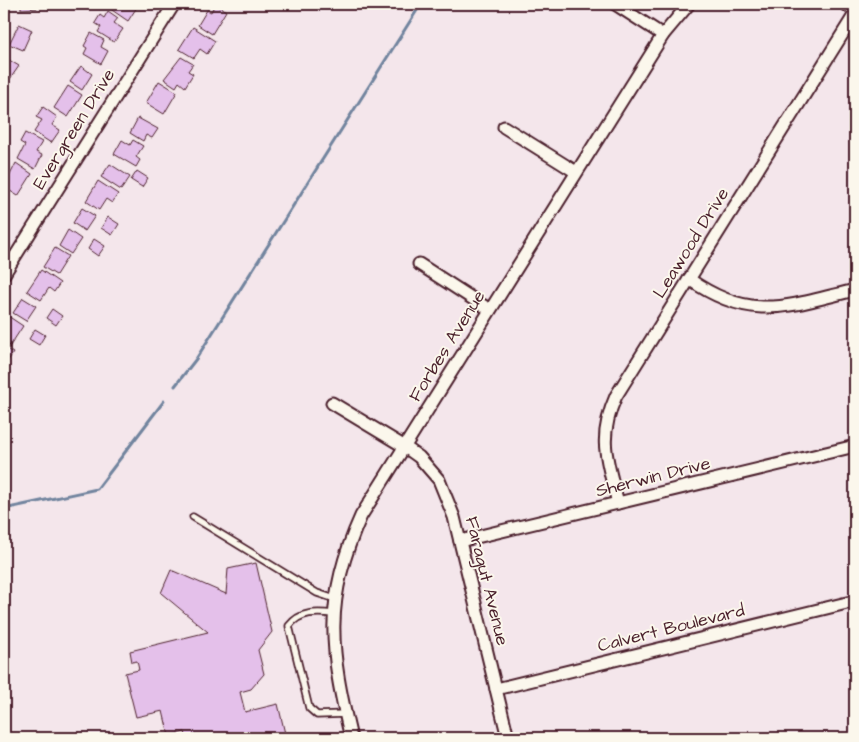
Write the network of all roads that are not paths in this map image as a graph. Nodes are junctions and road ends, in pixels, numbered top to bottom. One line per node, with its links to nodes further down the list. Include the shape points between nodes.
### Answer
1 (174, 4): 11 (street, Evergreen Drive)
2 (615, 4): 7 (street)
3 (689, 4): 7 (street, Forbes Avenue)
4 (845, 4): 5 (street)
5 (855, 9)
6 (855, 14): 12 (street, Leawood Drive)
7 (663, 35): 9 (street, Forbes Avenue)
8 (504, 127): 9 (street)
9 (576, 172): 14 (street, Forbes Avenue)
10 (418, 264): 14 (street)
11 (4, 274)
12 (689, 279): 13 (street, via 725,300 748,307 787,306); 18 (street, Leawood Drive, via 609,410 604,440)
13 (855, 290)
14 (490, 310): 16 (street, Forbes Avenue)
15 (332, 403): 16 (street, Faragut Avenue)
16 (405, 446): 20 (street, Faragut Avenue, via 439,480); 21 (street, Forbes Avenue, via 361,516 349,542)
17 (855, 446): 18 (street, Sherwin Drive)
18 (618, 503): 20 (street, Sherwin Drive)
19 (193, 518): 21 (lane, via 318,593)
20 (460, 541): 24 (street, Faragut Avenue)
21 (335, 599): 23 (street, Forbes Avenue)
22 (855, 601): 24 (street, Calvert Boulevard)
23 (334, 614): 25 (street, Forbes Avenue, via 334,659); 25 (lane, via 315,611 295,618 289,626 309,708 317,716)
24 (496, 689): 27 (street, Faragut Avenue)
25 (346, 714): 26 (street, Forbes Avenue)
26 (351, 738)
27 (508, 738)

